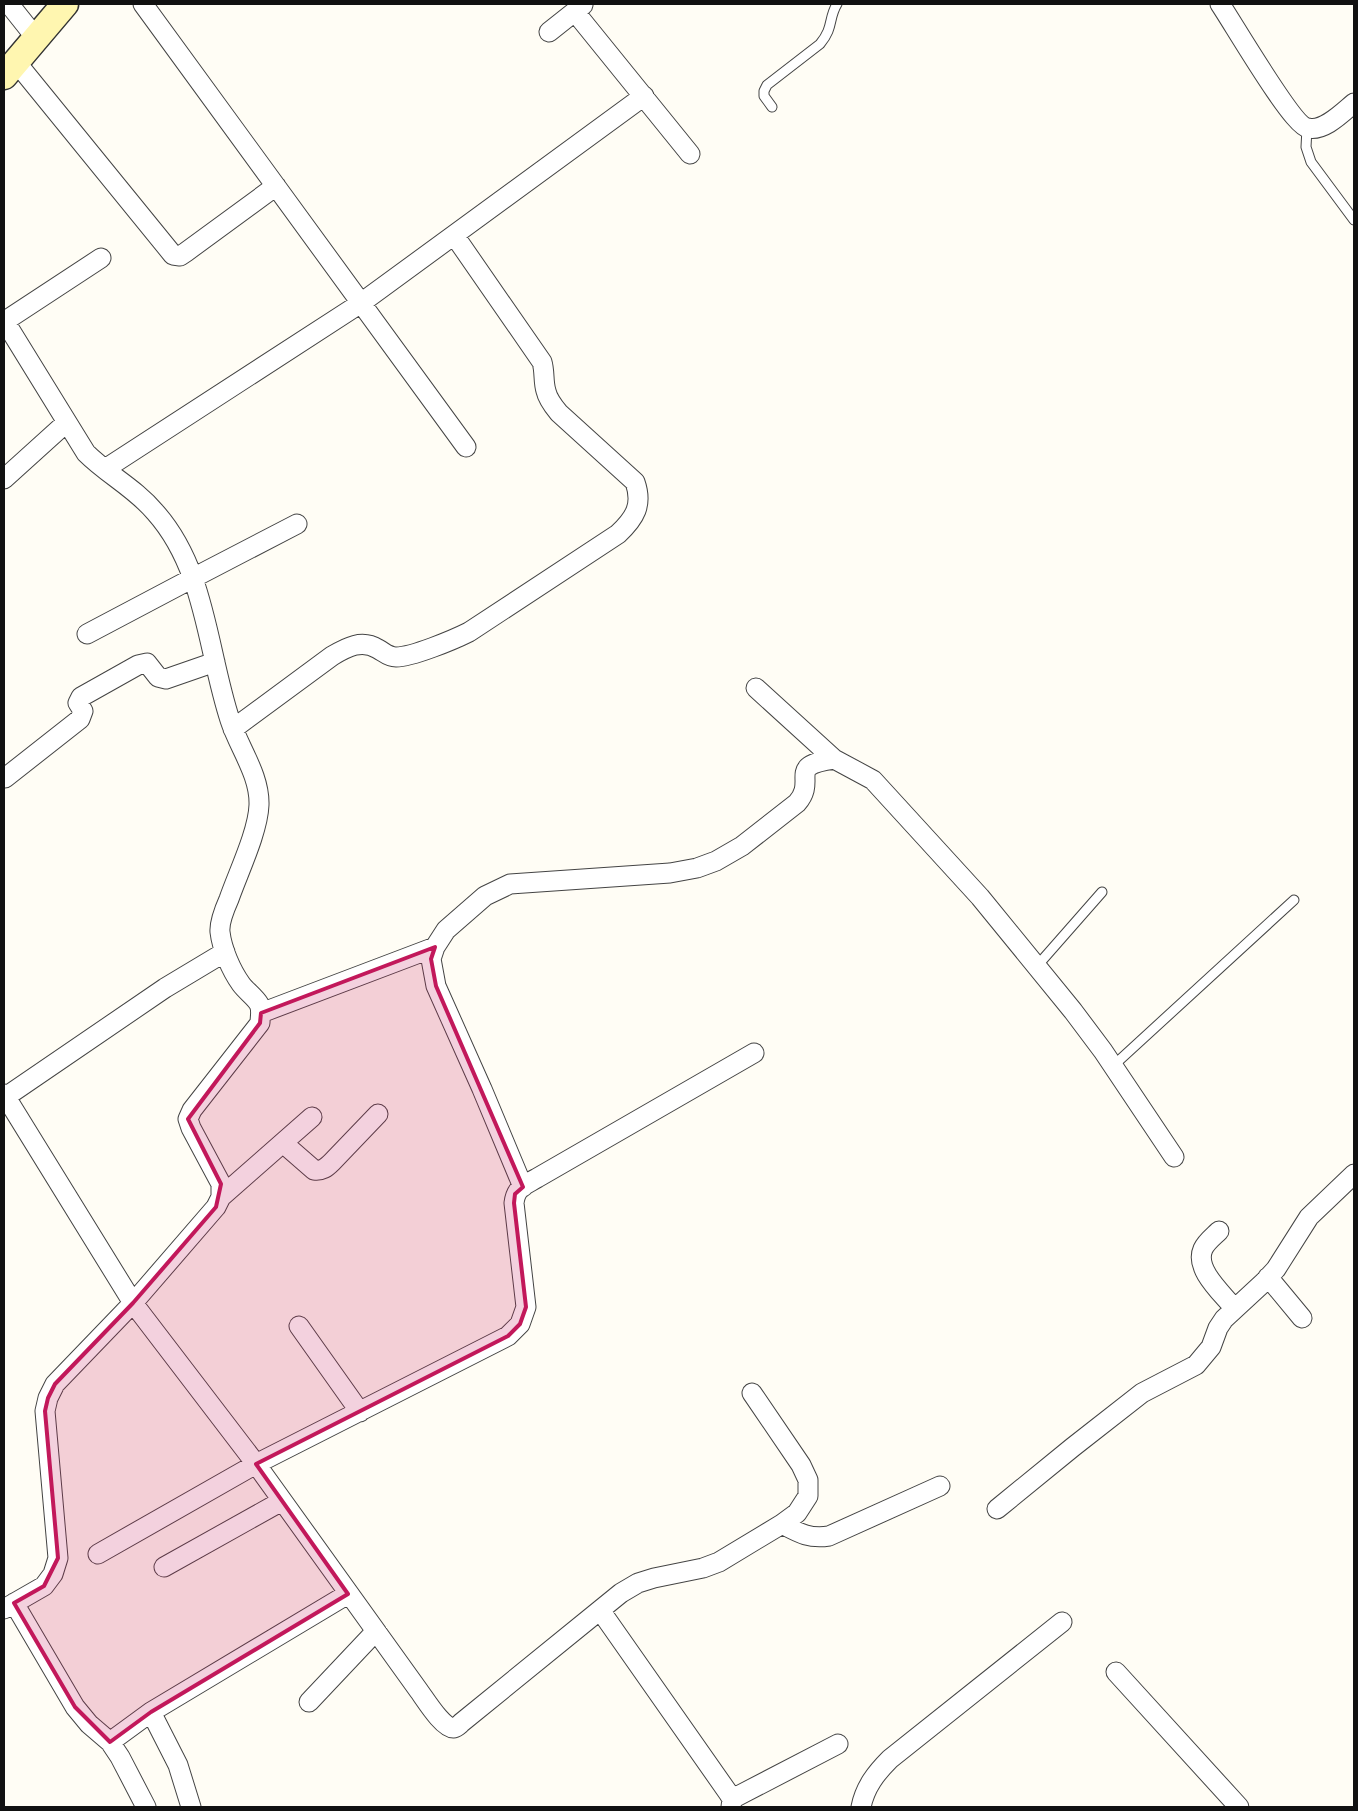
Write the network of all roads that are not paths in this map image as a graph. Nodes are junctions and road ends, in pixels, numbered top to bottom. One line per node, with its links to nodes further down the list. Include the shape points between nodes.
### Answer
1 (9, 4): 8 (street)
2 (65, 4): 8 (street)
3 (143, 4): 15 (street)
4 (837, 4): 12 (lane, via 832,11 827,36 767,85 764,96)
5 (1220, 4): 13 (street, via 1281,99)
6 (580, 8): 7 (street); 10 (street)
7 (549, 32)
8 (36, 38): 9 (street)
9 (10, 69): 15 (street, via 173,255 180,256 186,252)
10 (644, 96): 14 (street); 17 (street)
11 (1354, 103): 13 (street, via 1323,126)
12 (772, 107)
13 (1307, 128): 16 (lane, via 1306,147 1311,162)
14 (690, 154)
15 (276, 186): 19 (street)
16 (1354, 220)
17 (454, 235): 19 (street); 30 (street, via 542,362 549,400 559,413 635,482 638,491 635,515 618,534 469,632 402,657 388,655 366,643 346,648)
18 (101, 258): 20 (street)
19 (361, 303): 22 (street); 23 (street)
20 (4, 321): 21 (street)
21 (67, 422): 23 (street, via 86,453); 24 (street)
22 (466, 446)
23 (105, 469): 26 (street, via 136,491 156,512 172,532)
24 (4, 479)
25 (298, 524): 26 (street)
26 (193, 578): 27 (street); 28 (street, via 206,617)
27 (87, 634)
28 (215, 662): 30 (street); 32 (street, via 166,679 158,677 147,663 138,665 80,698 78,703 83,711 80,719)
29 (756, 688): 31 (street)
30 (233, 728): 36 (street, via 257,787 259,805 256,824 220,930)
31 (834, 759): 35 (street, via 810,765 806,769 804,794 798,803 742,846 716,861 670,873 510,884 485,896 446,930); 37 (street, via 873,780 980,897)
32 (4, 779)
33 (1102, 892): 37 (lane)
34 (1294, 900): 40 (lane)
35 (435, 948): 38 (street); 47 (street, via 431,959 436,986)
36 (225, 952): 38 (street); 41 (street, via 165,988)
37 (1037, 966): 40 (street)
38 (261, 1013): 48 (street, via 260,1023 188,1119 220,1184)
39 (754, 1053): 47 (street)
40 (1113, 1066): 45 (street)
41 (4, 1097): 51 (street)
42 (378, 1114): 44 (street, via 332,1162 319,1170 314,1170)
43 (312, 1117): 44 (street)
44 (283, 1143): 48 (street)
45 (1174, 1157)
46 (1354, 1174): 50 (street, via 1309,1216)
47 (522, 1187): 56 (street, via 515,1194 514,1203 526,1307 520,1324 508,1336)
48 (220, 1197): 51 (street, via 216,1207)
49 (1219, 1231): 52 (street, via 1203,1249 1201,1262 1207,1276)
50 (1268, 1277): 52 (street); 53 (street)
51 (133, 1303): 57 (street); 65 (street, via 55,1384 48,1398 45,1412 58,1558 53,1574 44,1586)
52 (1234, 1308): 60 (street, via 1196,1365 1142,1393)
53 (1302, 1318)
54 (299, 1326): 56 (street)
55 (752, 1393): 61 (street, via 808,1480 808,1496 797,1513)
56 (360, 1412): 57 (street)
57 (256, 1464): 59 (street); 62 (street)
58 (940, 1486): 61 (street, via 829,1536 816,1538)
59 (282, 1501): 63 (street); 64 (street)
60 (997, 1509)
61 (782, 1524): 66 (street, via 719,1562 638,1583)
62 (98, 1554)
63 (164, 1567)
64 (348, 1594): 68 (street); 71 (street)
65 (9, 1606): 72 (street, via 75,1707)
66 (600, 1610): 68 (street, via 454,1728 442,1722); 74 (street)
67 (1062, 1622): 77 (street, via 890,1759 876,1773 863,1795)
68 (376, 1631): 70 (street)
69 (1116, 1672): 78 (street)
70 (309, 1702)
71 (151, 1712): 72 (street); 76 (street, via 178,1765)
72 (110, 1742): 75 (street)
73 (838, 1744): 74 (street)
74 (732, 1803)
75 (146, 1807)
76 (191, 1807)
77 (861, 1807)
78 (1239, 1807)

